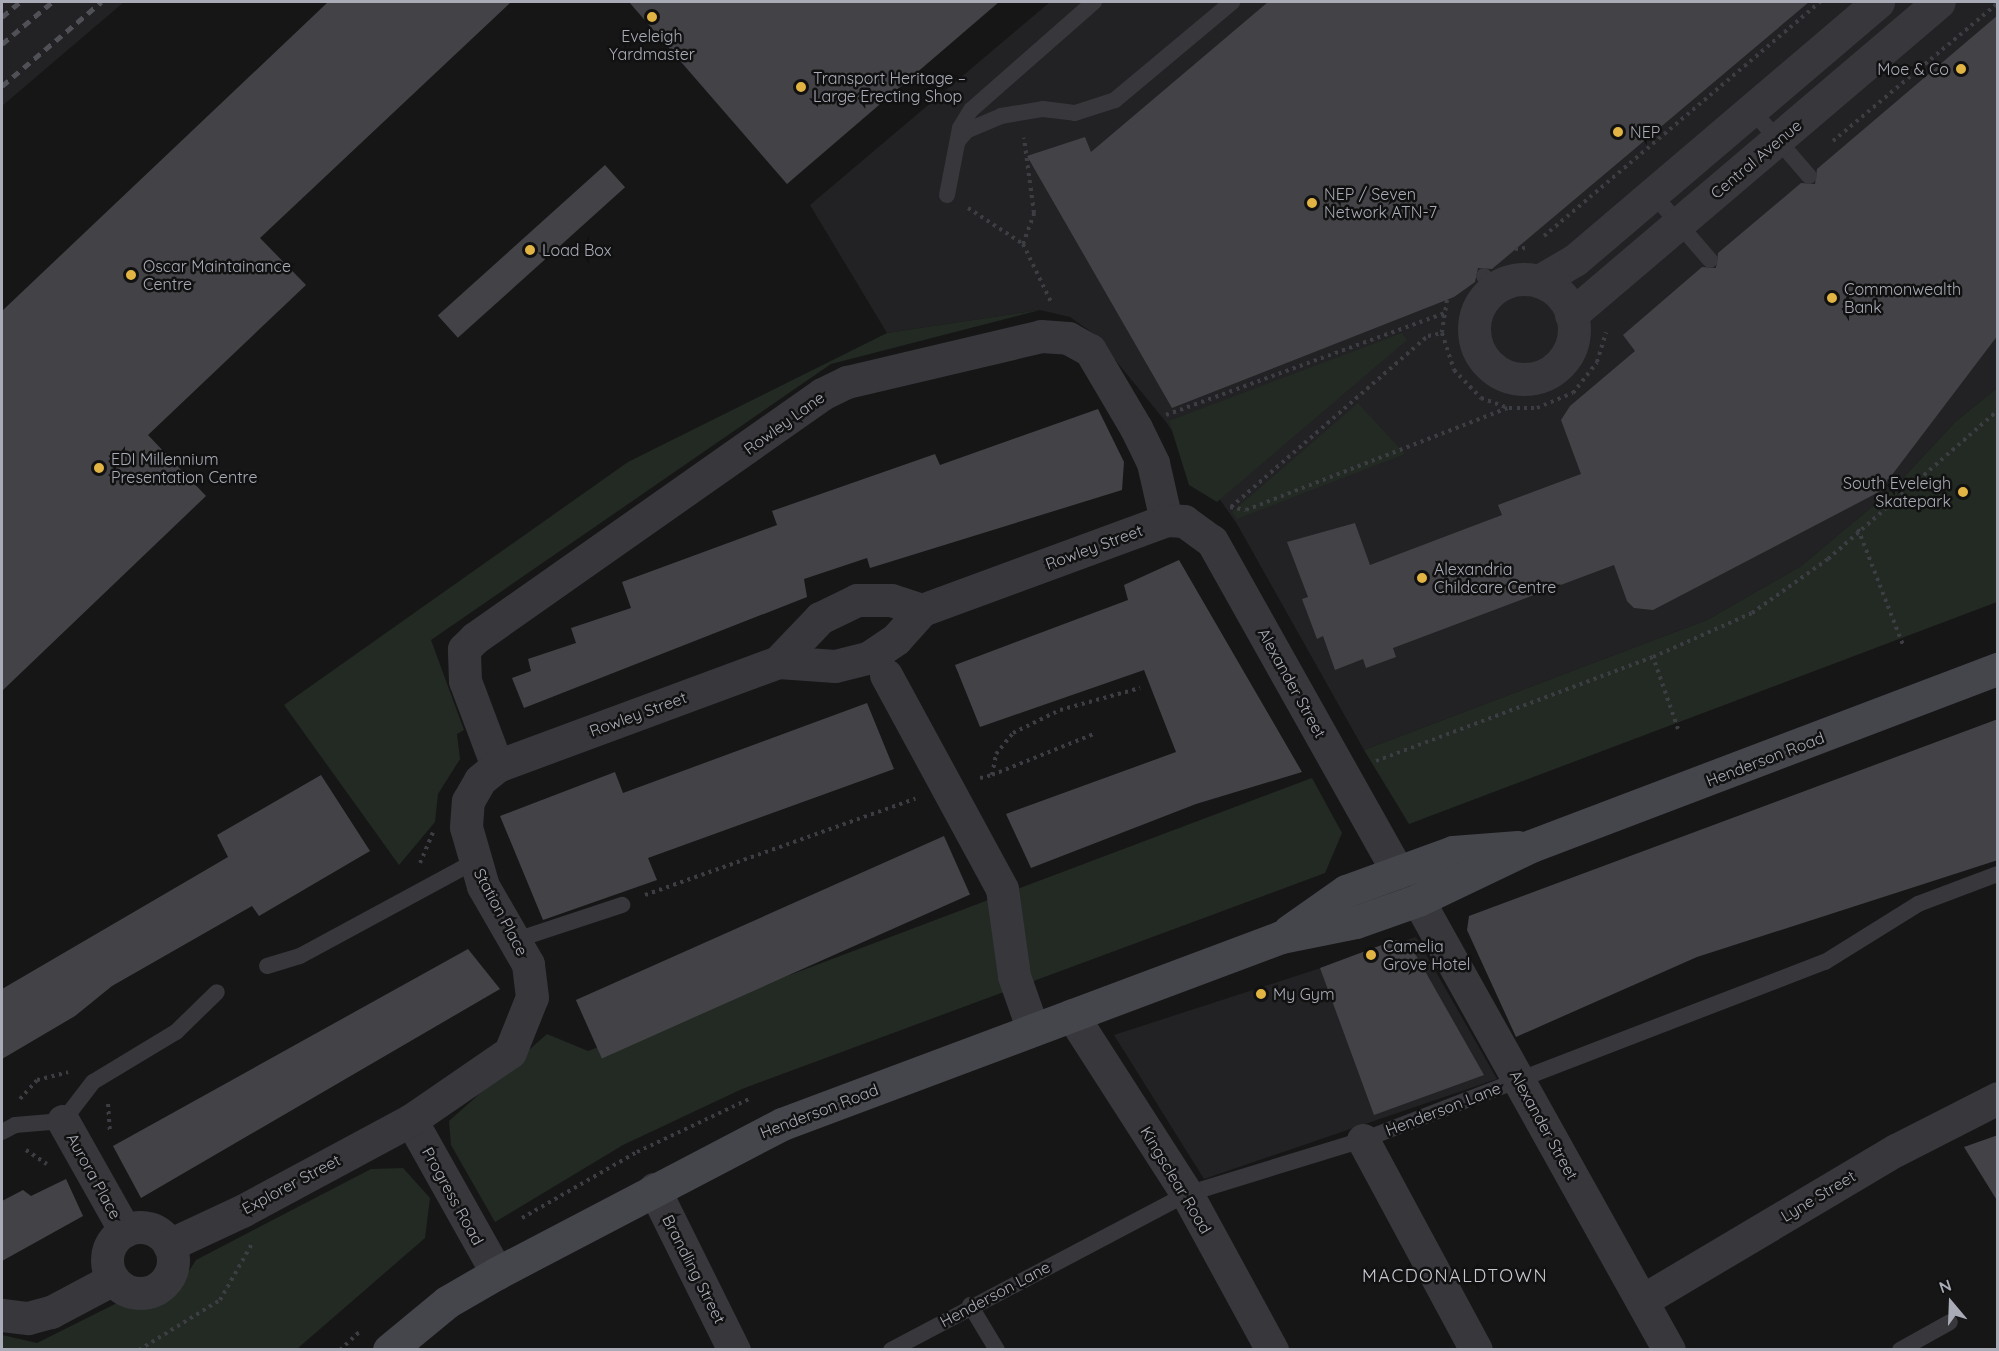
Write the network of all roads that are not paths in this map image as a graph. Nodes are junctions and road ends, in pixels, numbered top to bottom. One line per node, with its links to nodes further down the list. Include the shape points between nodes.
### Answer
1 (1094, 2): 7 (lane, via 971,110)
2 (1232, 2): 7 (lane, via 1115,100 1075,113 1043,109 1001,116 966,131)
3 (1878, 2): 5 (street)
4 (1939, 2): 6 (street, Central Avenue)
5 (1752, 110): 6 (lane); 9 (street)
6 (1778, 140): 8 (lane); 11 (street, Central Avenue)
7 (958, 141): 10 (lane)
8 (1809, 176)
9 (1653, 194): 11 (lane); 13 (street, via 1575,260)
10 (947, 195)
11 (1679, 223): 12 (lane); 14 (street, Central Avenue)
12 (1710, 260)
13 (1539, 281): 14 (street, via 1559,294); 14 (street, via 1489,283 1474,319 1476,343 1488,364 1508,376 1532,378 1554,368 1573,338)
14 (1571, 315)
15 (1166, 520): 16 (street, Rowley Street); 20 (street, Rowley Lane, via 1153,463 1136,429 1089,350 1068,338 1041,336 847,382 822,394 464,649 465,681); 23 (street, Alexander Street, via 1184,521 1212,541)
16 (922, 610): 17 (street, Rowley Street, via 896,639 868,658 834,666); 17 (street, Rowley Street, via 891,600 857,600 820,618)
17 (778, 662): 20 (street, Rowley Street)
18 (1998, 669): 21 (street, Henderson Road)
19 (886, 675): 32 (street, via 1002,888 1014,976)
20 (497, 766): 22 (street, Station Place, via 480,780 468,801 466,827)
21 (1531, 846): 23 (street, Henderson Road, via 1453,852); 25 (street, Henderson Road)
22 (474, 862): 28 (street, Station Place); 29 (lane, via 300,956)
23 (1398, 872): 27 (street, Henderson Road, via 1346,891)
24 (1998, 874): 33 (lane, Henderson Lane, via 1918,904 1825,962)
25 (1418, 900): 27 (street, Henderson Road, via 1356,922); 33 (street, Alexander Street)
26 (628, 903): 28 (lane)
27 (1281, 937): 31 (street, Henderson Road)
28 (516, 940): 35 (street, Station Place, via 528,964 532,997 510,1052)
29 (267, 966)
30 (217, 993): 36 (lane, via 176,1032 93,1082)
31 (1072, 1015): 32 (street, Henderson Road); 40 (street, Kingsclear Road)
32 (1033, 1030): 39 (street, Henderson Road, via 782,1124)
33 (1519, 1079): 38 (lane, Henderson Lane); 45 (street, Alexander Street)
34 (1998, 1098): 45 (street, Lyne Street, via 1896,1150)
35 (411, 1120): 42 (street, Explorer Street, via 242,1211); 43 (street, Progress Road)
36 (63, 1121): 37 (lane); 41 (street, Aurora Place)
37 (8, 1128)
38 (1362, 1140): 40 (lane, Henderson Lane); 54 (street)
39 (654, 1189): 43 (street, Henderson Road); 50 (street, Brandling Street)
40 (1187, 1194): 46 (lane, Henderson Lane); 53 (street, Kingsclear Road)
41 (125, 1231): 42 (street, via 155,1230); 44 (street, via 110,1247 107,1258)
42 (169, 1245): 44 (street, via 169,1276 152,1290 131,1291)
43 (497, 1273): 49 (street, Henderson Road, via 447,1302)
44 (113, 1279): 47 (street, via 51,1312 28,1318)
45 (1643, 1300): 55 (street, Alexander Street)
46 (970, 1305): 51 (lane, Henderson Lane); 52 (lane)
47 (2, 1315)
48 (1950, 1322): 56 (lane)
49 (389, 1350)
50 (734, 1350)
51 (891, 1350)
52 (997, 1350)
53 (1272, 1350)
54 (1476, 1350)
55 (1670, 1350)
56 (1900, 1350)

